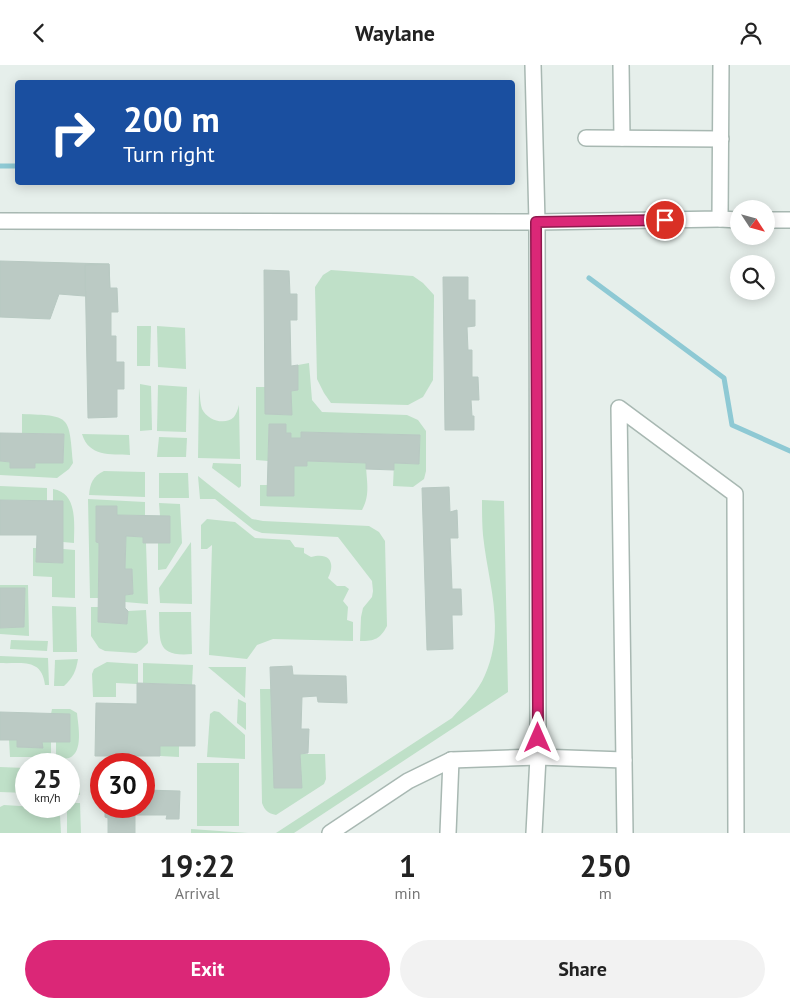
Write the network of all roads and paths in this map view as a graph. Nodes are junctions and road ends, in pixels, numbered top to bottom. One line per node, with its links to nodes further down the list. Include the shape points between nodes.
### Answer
1 (533, 65): 12 (street)
2 (621, 65): 5 (street)
3 (721, 65): 6 (street)
4 (586, 138): 5 (street)
5 (622, 138): 6 (street)
6 (721, 139): 7 (street)
7 (720, 219): 8 (street); 12 (street)
8 (730, 220)
9 (775, 220): 10 (street)
10 (790, 220)
11 (0, 221): 12 (street)
12 (536, 222): 13 (street)
13 (538, 757): 14 (street); 15 (street); 18 (street)
14 (451, 760): 16 (street, via 408,781); 17 (street)
15 (624, 760): 19 (street); 20 (street, via 619,408 735,494)
16 (330, 833)
17 (448, 833)
18 (534, 833)
19 (626, 833)
20 (736, 833)

